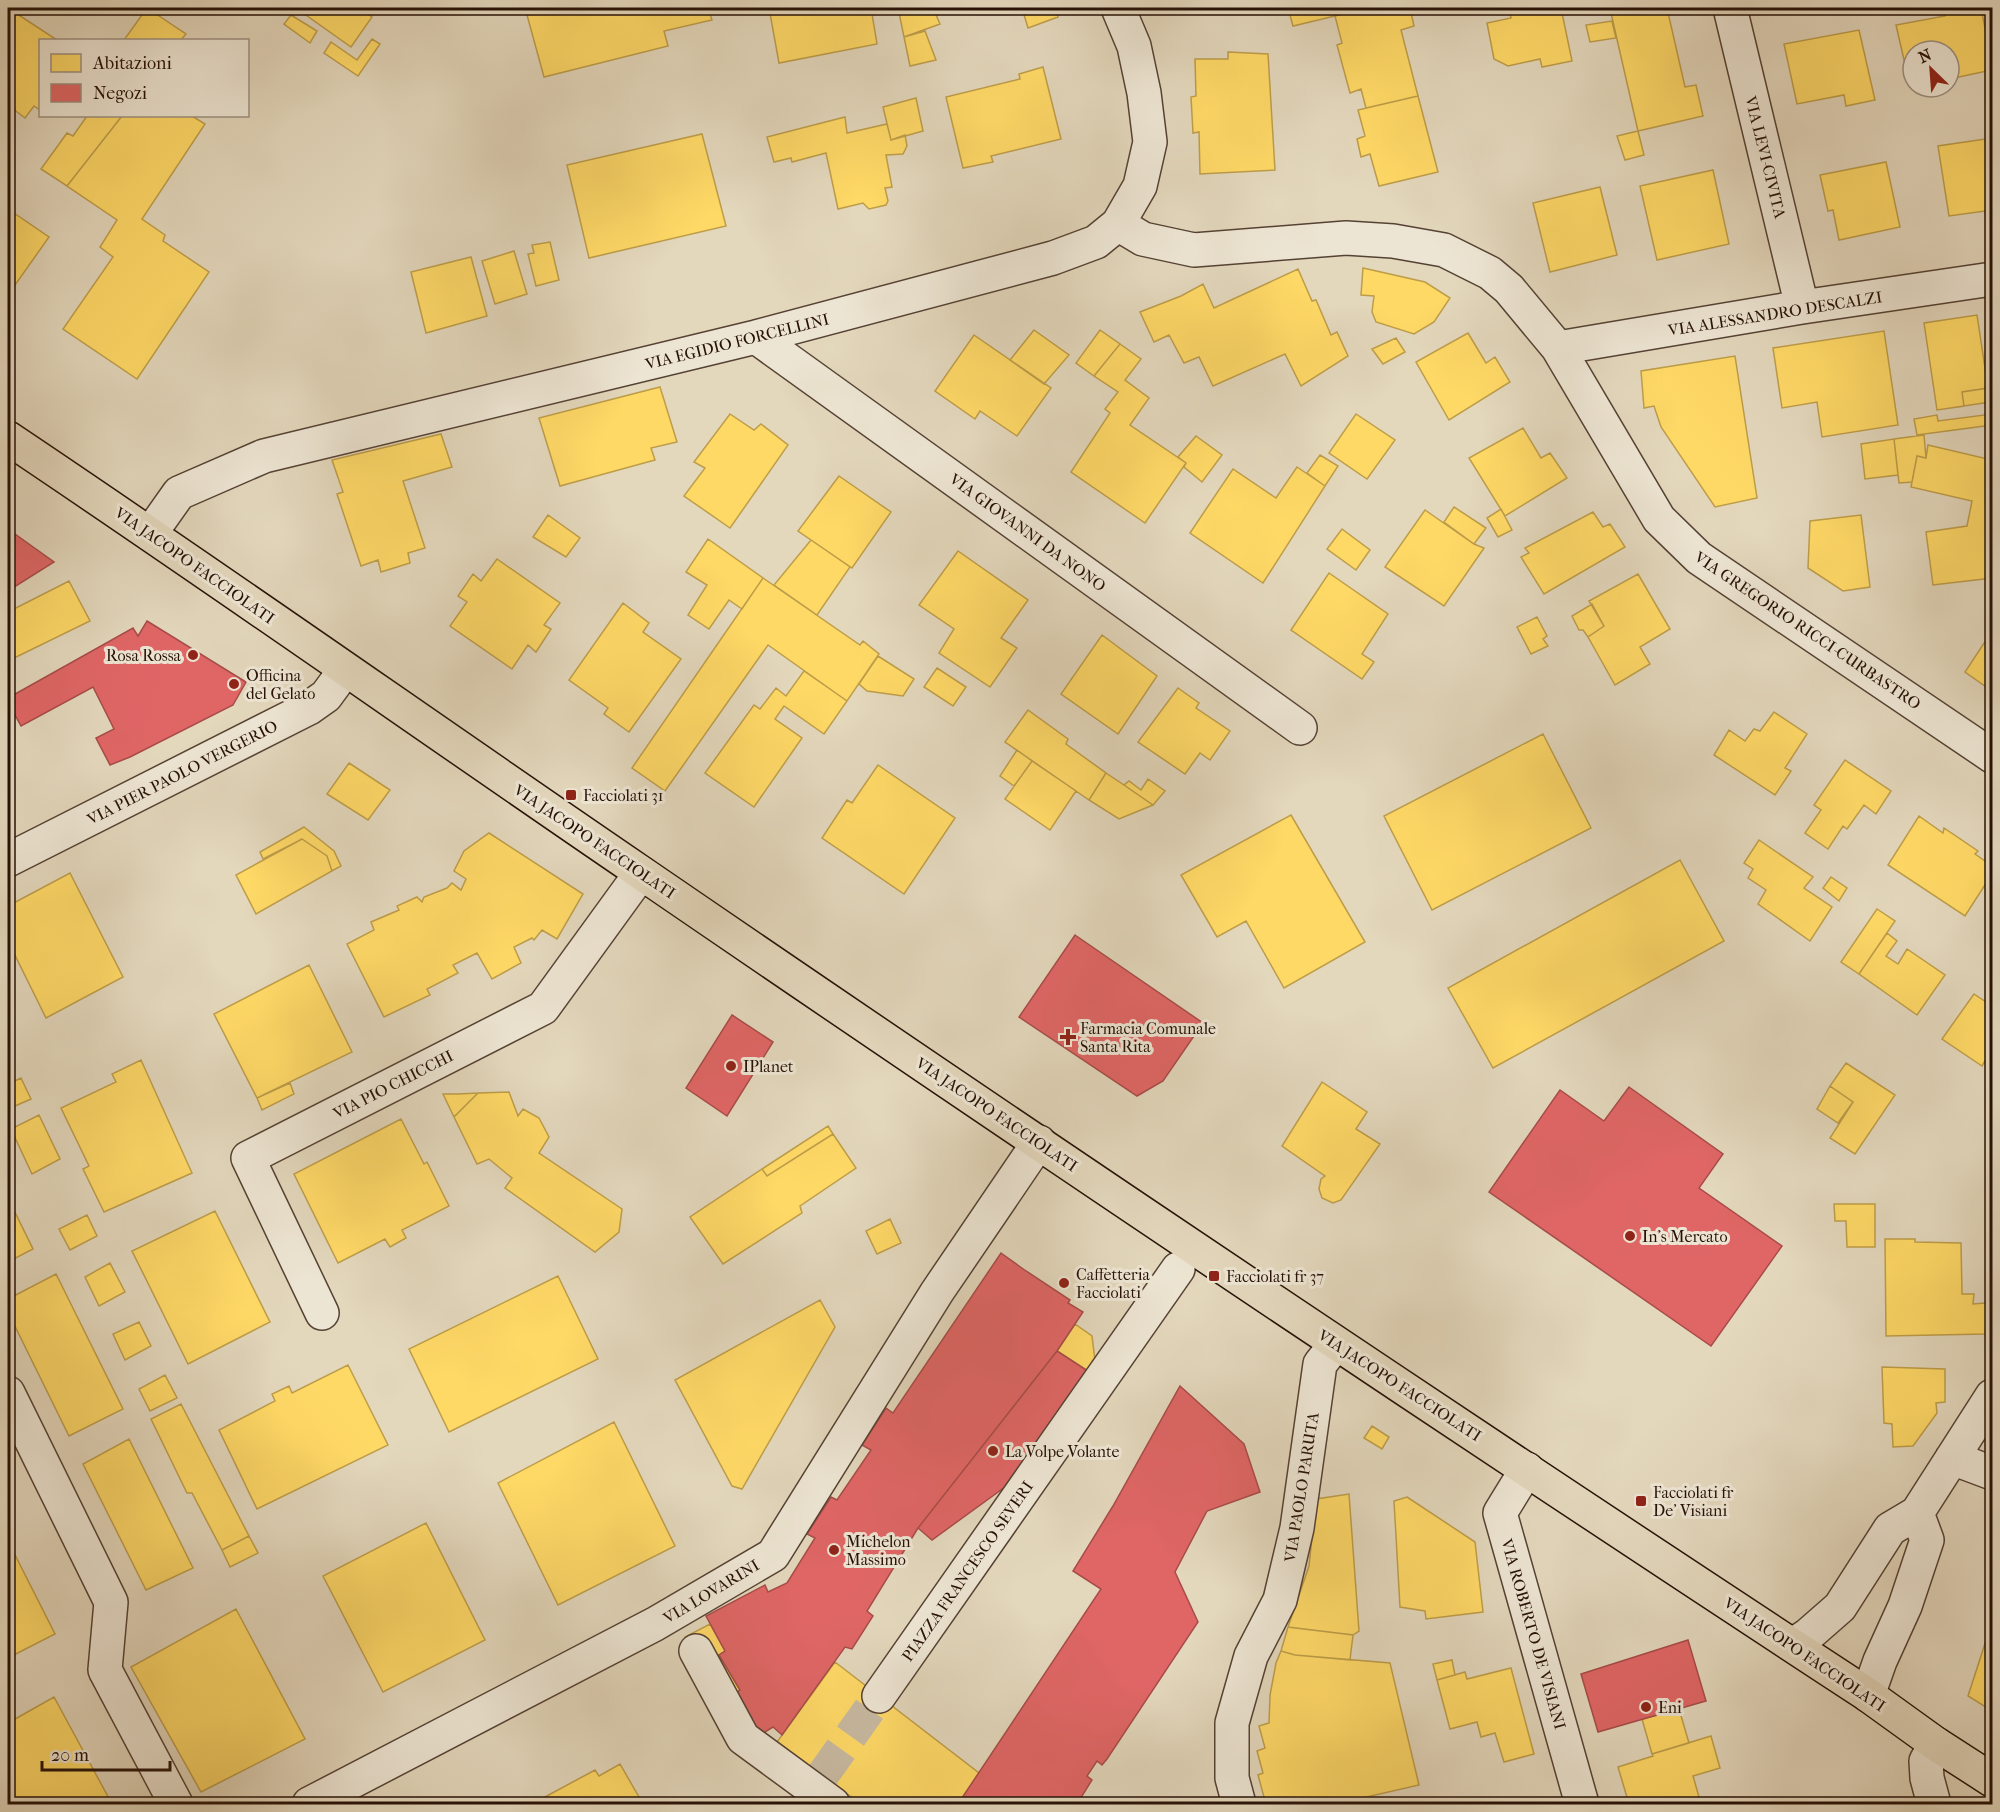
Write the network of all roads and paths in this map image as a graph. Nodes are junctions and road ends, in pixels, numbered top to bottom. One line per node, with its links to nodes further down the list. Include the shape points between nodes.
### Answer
1 (1118, 8): 3 (street, VIA EGIDIO FORCELLINI, via 1134,46 1150,142 1140,186)
2 (1731, 8): 5 (street, VIA LEVI-CIVITA)
3 (1118, 224): 6 (street, VIA EGIDIO FORCELLINI, via 1096,242 1053,258); 7 (street, VIA GREGORIO RICCI-CURBASTRO, via 1143,239 1194,250 1346,238 1444,250 1490,273 1509,289)
4 (1992, 279): 5 (street, VIA ALESSANDRO DESCALZI)
5 (1802, 307): 7 (street, VIA ALESSANDRO DESCALZI)
6 (756, 337): 9 (street, VIA EGIDIO FORCELLINI, via 264,456 179,493); 11 (street, VIA GIOVANNI DA NONO)
7 (1558, 348): 12 (street, VIA GREGORIO RICCI-CURBASTRO, via 1659,519 1699,558)
8 (8, 438): 9 (main road, VIA JACOPO FACCIOLATI)
9 (150, 534): 10 (main road, VIA JACOPO FACCIOLATI)
10 (345, 670): 13 (street, VIA PIER PAOLO VERGERIO, via 326,696 309,708); 14 (main road, VIA JACOPO FACCIOLATI)
11 (1300, 728)
12 (1992, 756)
13 (8, 860)
14 (641, 873): 15 (main road, VIA JACOPO FACCIOLATI); 17 (street, VIA PIO CHICCHI, via 543,1008 248,1158)
15 (1039, 1142): 18 (main road, VIA JACOPO FACCIOLATI); 26 (street, VIA LOVARINI, via 937,1292 772,1555)
16 (1178, 1269): 30 (street, PIAZZA FRANCESCO SEVERI)
17 (322, 1313)
18 (1336, 1344): 22 (main road, VIA JACOPO FACCIOLATI); 36 (street, VIA PAOLO PARUTA, via 1320,1364 1297,1528 1280,1600 1251,1656 1232,1723 1232,1778)
19 (8, 1393): 34 (street, via 111,1602 105,1670)
20 (1992, 1396): 21 (street)
21 (1952, 1458): 23 (street); 24 (street)
22 (1527, 1469): 27 (main road, VIA JACOPO FACCIOLATI); 37 (street, VIA ROBERTO DE VISIANI, via 1500,1513)
23 (1992, 1473)
24 (1917, 1513): 25 (street, via 1890,1529); 29 (street, via 1927,1540)
25 (1840, 1607): 27 (street); 28 (street)
26 (687, 1632): 33 (street, via 743,1738); 35 (street, VIA LOVARINI, via 645,1630)
27 (1792, 1645): 28 (main road, VIA JACOPO FACCIOLATI)
28 (1827, 1668): 29 (main road, VIA JACOPO FACCIOLATI)
29 (1868, 1695): 31 (main road, VIA JACOPO FACCIOLATI)
30 (879, 1696)
31 (1936, 1744): 32 (main road, VIA JACOPO FACCIOLATI); 38 (street, via 1926,1761)
32 (1992, 1780)
33 (823, 1790)
34 (176, 1804)
35 (309, 1804)
36 (1239, 1804)
37 (1582, 1804)
38 (1934, 1804)

